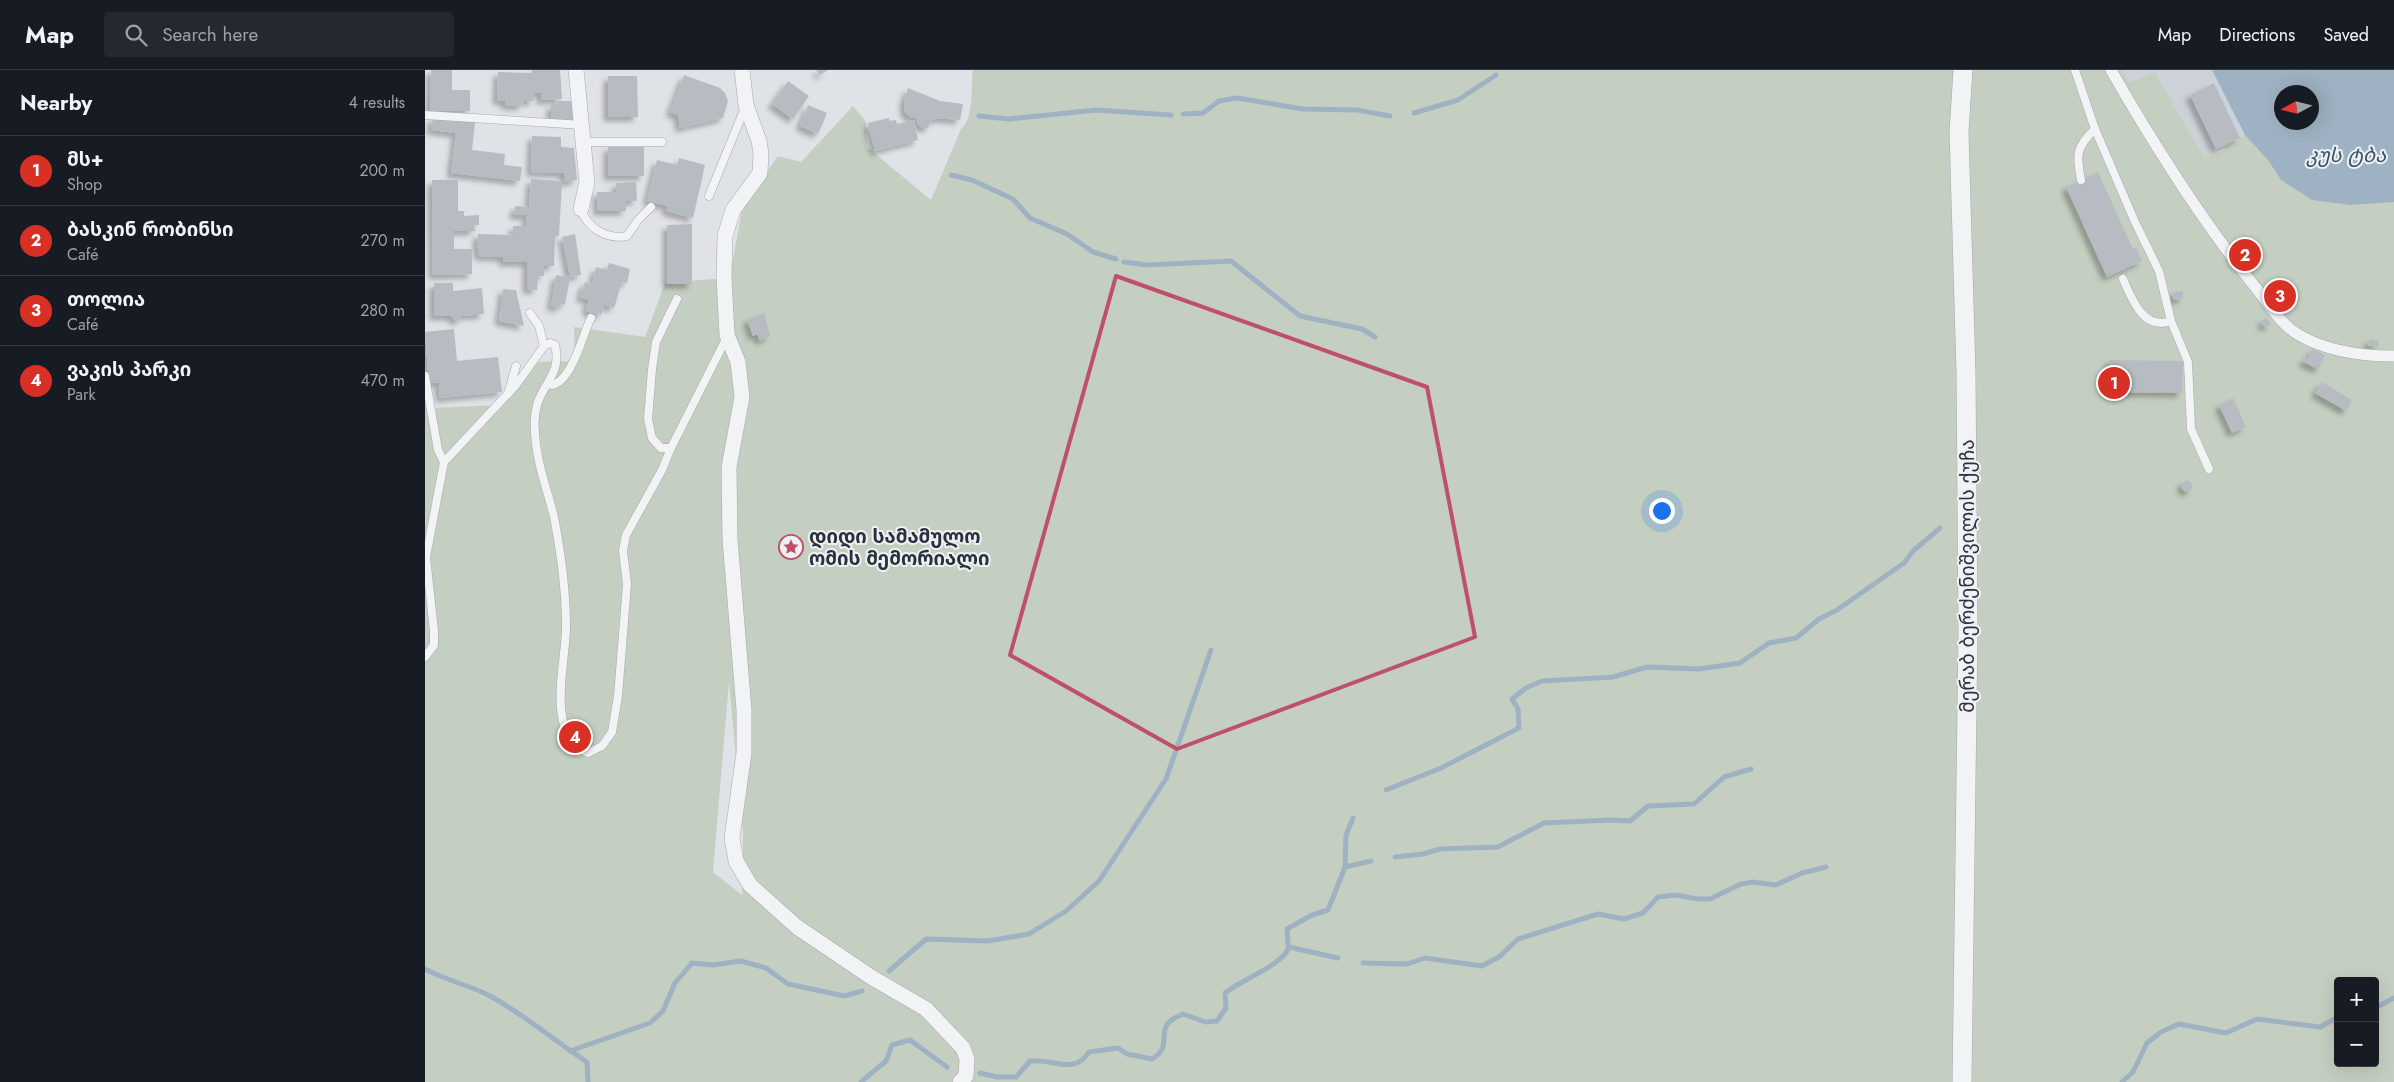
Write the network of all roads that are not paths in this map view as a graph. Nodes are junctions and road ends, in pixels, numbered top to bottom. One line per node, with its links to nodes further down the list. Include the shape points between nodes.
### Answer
1 (576, 70): 8 (street)
2 (742, 70): 6 (street)
3 (1963, 70): 34 (street, მერაბ ბერძენიშვილის ქუჩა, via 1959,132 1966,372 1968,631)
4 (2075, 70): 9 (lane)
5 (2111, 70): 23 (street, via 2188,195 2239,267 2289,328 2312,342 2341,352)
6 (746, 105): 13 (lane); 21 (street, via 761,153 759,173 733,210 725,236)
7 (425, 115): 8 (lane)
8 (583, 125): 10 (street)
9 (2095, 129): 12 (lane, via 2080,145 2077,160); 20 (lane, via 2159,271)
10 (584, 142): 11 (lane); 15 (street, via 587,182)
11 (662, 142)
12 (2081, 180)
13 (709, 196)
14 (651, 207): 15 (lane, via 623,237 609,236 597,230 584,218)
15 (581, 208)
16 (2123, 279): 20 (lane, via 2139,313 2156,323)
17 (677, 298): 28 (lane, via 656,342 648,419 652,438 661,448)
18 (531, 313): 22 (lane, via 539,326)
19 (591, 318): 26 (lane, via 572,368 555,385)
20 (2171, 321): 30 (lane, via 2188,362 2191,429)
21 (727, 335): 28 (lane); 33 (street, via 738,362 742,397 729,467 730,539 744,710 744,753 732,830 737,861 750,885 797,927 926,1009 963,1048 967,1059 966,1076)
22 (544, 346): 26 (lane, via 555,345 555,365); 27 (lane)
23 (2394, 357)
24 (516, 366): 27 (lane)
25 (425, 376): 29 (lane, via 438,450)
26 (550, 382): 28 (lane, via 537,405 535,432 565,590 561,706 570,740 578,749 588,753 602,746 612,732 621,666 627,581 626,535)
27 (507, 396): 29 (lane)
28 (671, 448)
29 (444, 462): 31 (lane)
30 (2209, 469)
31 (426, 572): 32 (lane, via 433,645)
32 (425, 657)
33 (960, 1082)
34 (1962, 1082)

